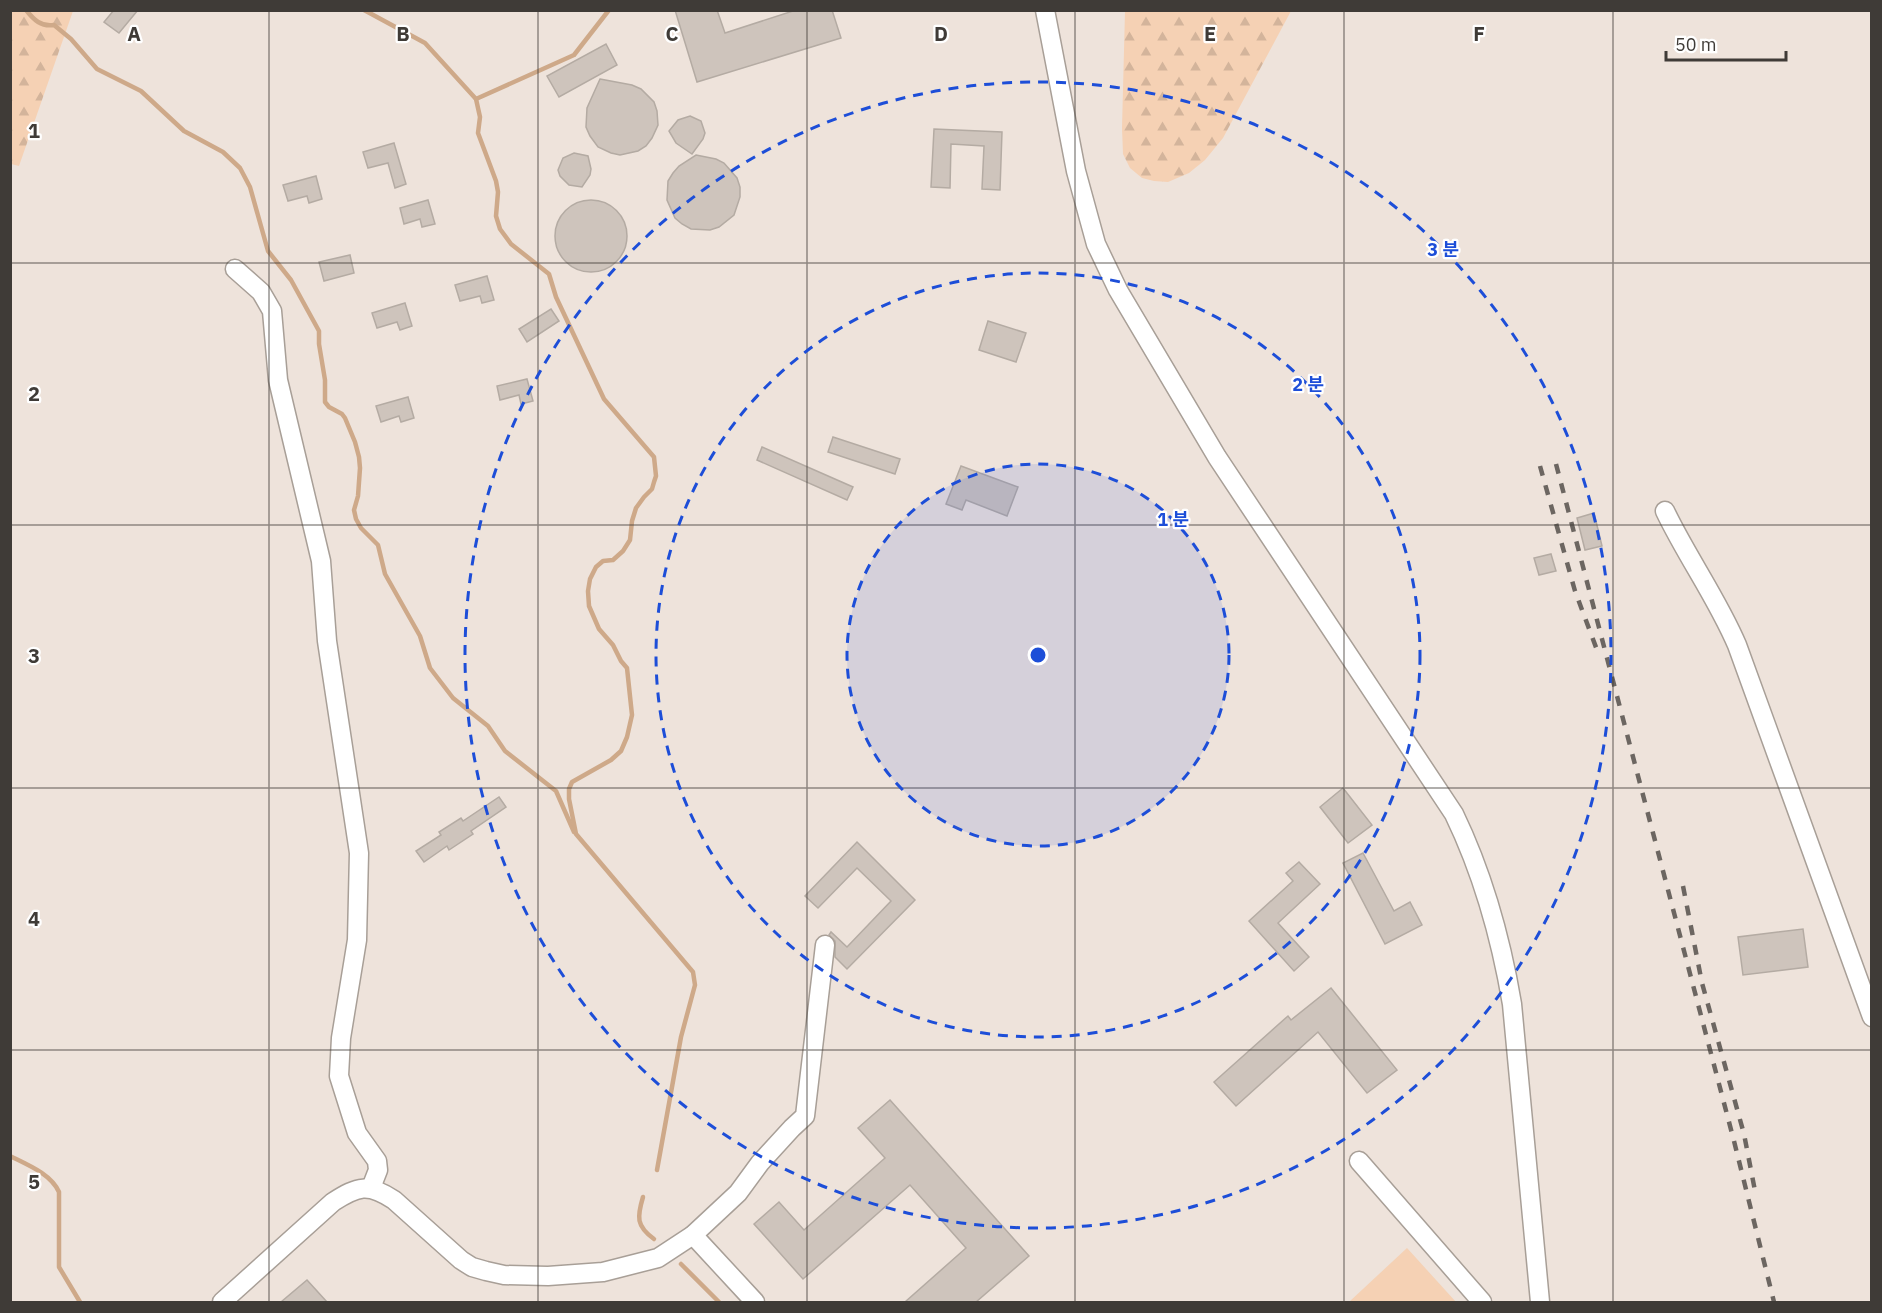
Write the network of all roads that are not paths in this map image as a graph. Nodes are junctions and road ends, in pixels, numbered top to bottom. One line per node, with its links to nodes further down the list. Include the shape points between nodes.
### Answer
1 (1045, 10): 12 (street, via 1078,182 1096,244 1118,290 1217,457 1454,814 1478,868 1512,1004)
2 (235, 269): 7 (street, via 261,292 272,311 278,380 321,561 327,641 359,853 357,940 341,1038 339,1076 357,1132 376,1161 378,1170)
3 (1665, 511): 5 (street, via 1732,633)
4 (825, 945): 8 (street, via 805,1116 760,1163 738,1193)
5 (1872, 1017)
6 (1359, 1161): 11 (street)
7 (370, 1188): 8 (street, via 394,1200 461,1260 504,1275 603,1272 665,1253); 9 (street, via 350,1191 333,1202)
8 (693, 1235): 10 (street)
9 (222, 1302)
10 (755, 1302)
11 (1482, 1302)
12 (1540, 1302)

